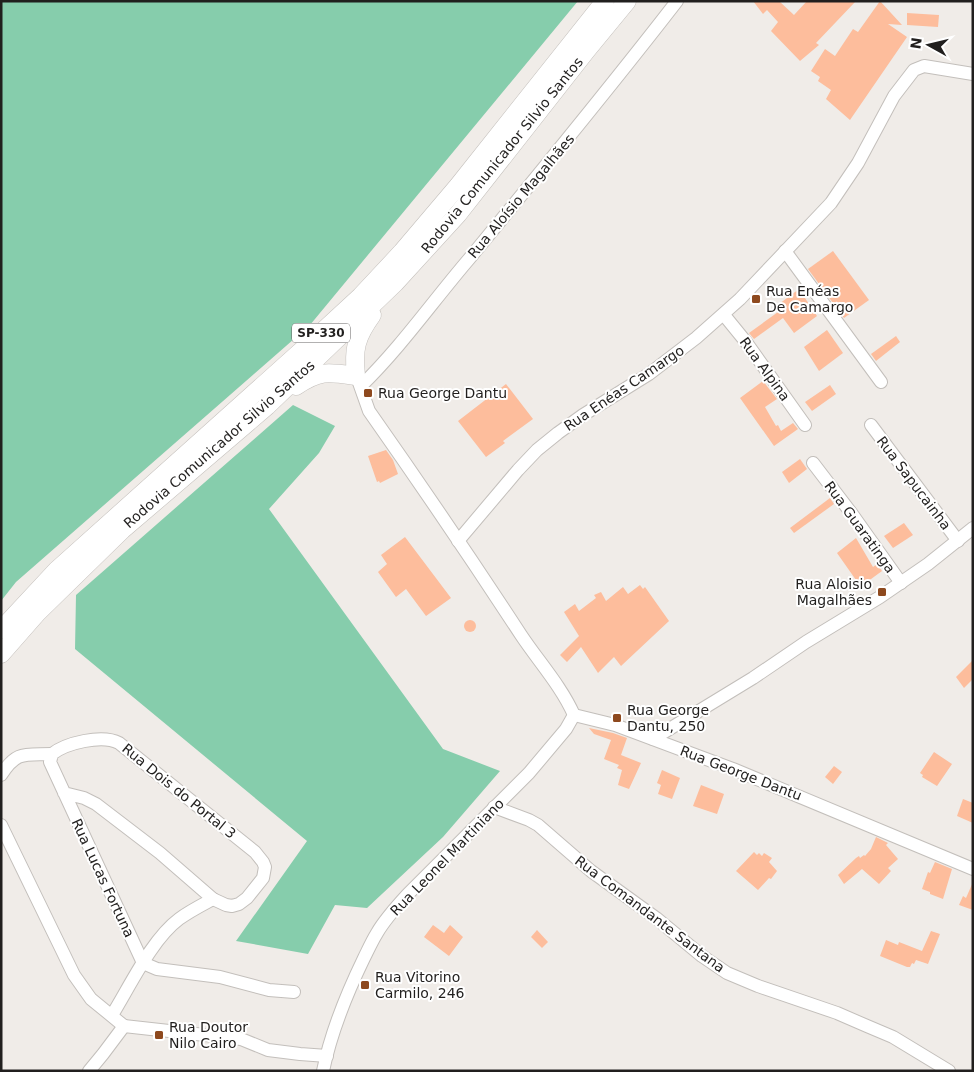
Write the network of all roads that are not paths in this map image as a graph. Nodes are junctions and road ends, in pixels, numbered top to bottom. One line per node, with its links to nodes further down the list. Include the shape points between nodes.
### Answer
1 (605, 1): 18 (highway, Rodovia Comunicador Silvio Santos / SP-330, via 451,193 360,296 57,570)
2 (627, 1): 6 (highway, Rodovia Comunicador Silvio Santos / SP-330, via 458,214)
3 (676, 1): 8 (street, Rua Aloísio Magalhães, via 613,84 398,346 381,366)
4 (973, 74): 5 (street, Rua Enéas Camargo, via 924,66 914,70 894,96 831,203)
5 (785, 252): 7 (street, Rua Enéas Camargo); 9 (street)
6 (395, 283): 8 (highway, via 362,328 355,345); 10 (highway, Rodovia Comunicador Silvio Santos / SP-330)
7 (724, 314): 11 (street, Rua Alpina); 15 (street, Rua Enéas Camargo, via 649,374 583,415 537,450)
8 (358, 381): 10 (highway, via 323,373 313,375); 15 (street, via 369,411)
9 (882, 382)
10 (267, 406): 19 (highway, Rodovia Comunicador Silvio Santos / SP-330, via 122,530 37,613)
11 (805, 425)
12 (871, 425): 16 (street, Rua Sapucainha)
13 (816, 468): 17 (street, Rua Guaratinga)
14 (973, 528): 16 (street)
15 (458, 541): 20 (street, via 565,696)
16 (958, 541): 17 (street)
17 (901, 583): 21 (street)
18 (1, 630)
19 (1, 654)
20 (574, 715): 21 (street, Rua George Dantu); 25 (street, Rua Leonel Martiniano, via 539,762)
21 (653, 739): 27 (street, Rua George Dantu)
22 (52, 754): 23 (street, via 16,756); 24 (street, via 50,762); 28 (street, Rua Dois do Portal 3, via 80,742 101,739 119,742 255,852 265,867 263,878 247,898 232,906)
23 (1, 775)
24 (64, 793): 28 (street, via 96,804); 29 (street, Rua Lucas Fortuna)
25 (494, 807): 33 (street, Rua Leonel Martiniano, via 408,894 376,934); 36 (street, Rua Comandante Santana, via 538,825 591,871 727,973 867,1026)
26 (1, 825): 31 (street, via 74,975 92,999)
27 (973, 869)
28 (213, 899): 29 (street, via 171,926)
29 (143, 963): 30 (street, via 157,969 220,977 269,990); 31 (street)
30 (294, 992)
31 (112, 1015): 32 (street)
32 (124, 1026): 33 (street, via 241,1039 268,1050); 34 (street)
33 (326, 1056): 35 (street, Rua Leonel Martiniano)
34 (89, 1071)
35 (323, 1071)
36 (949, 1071)

